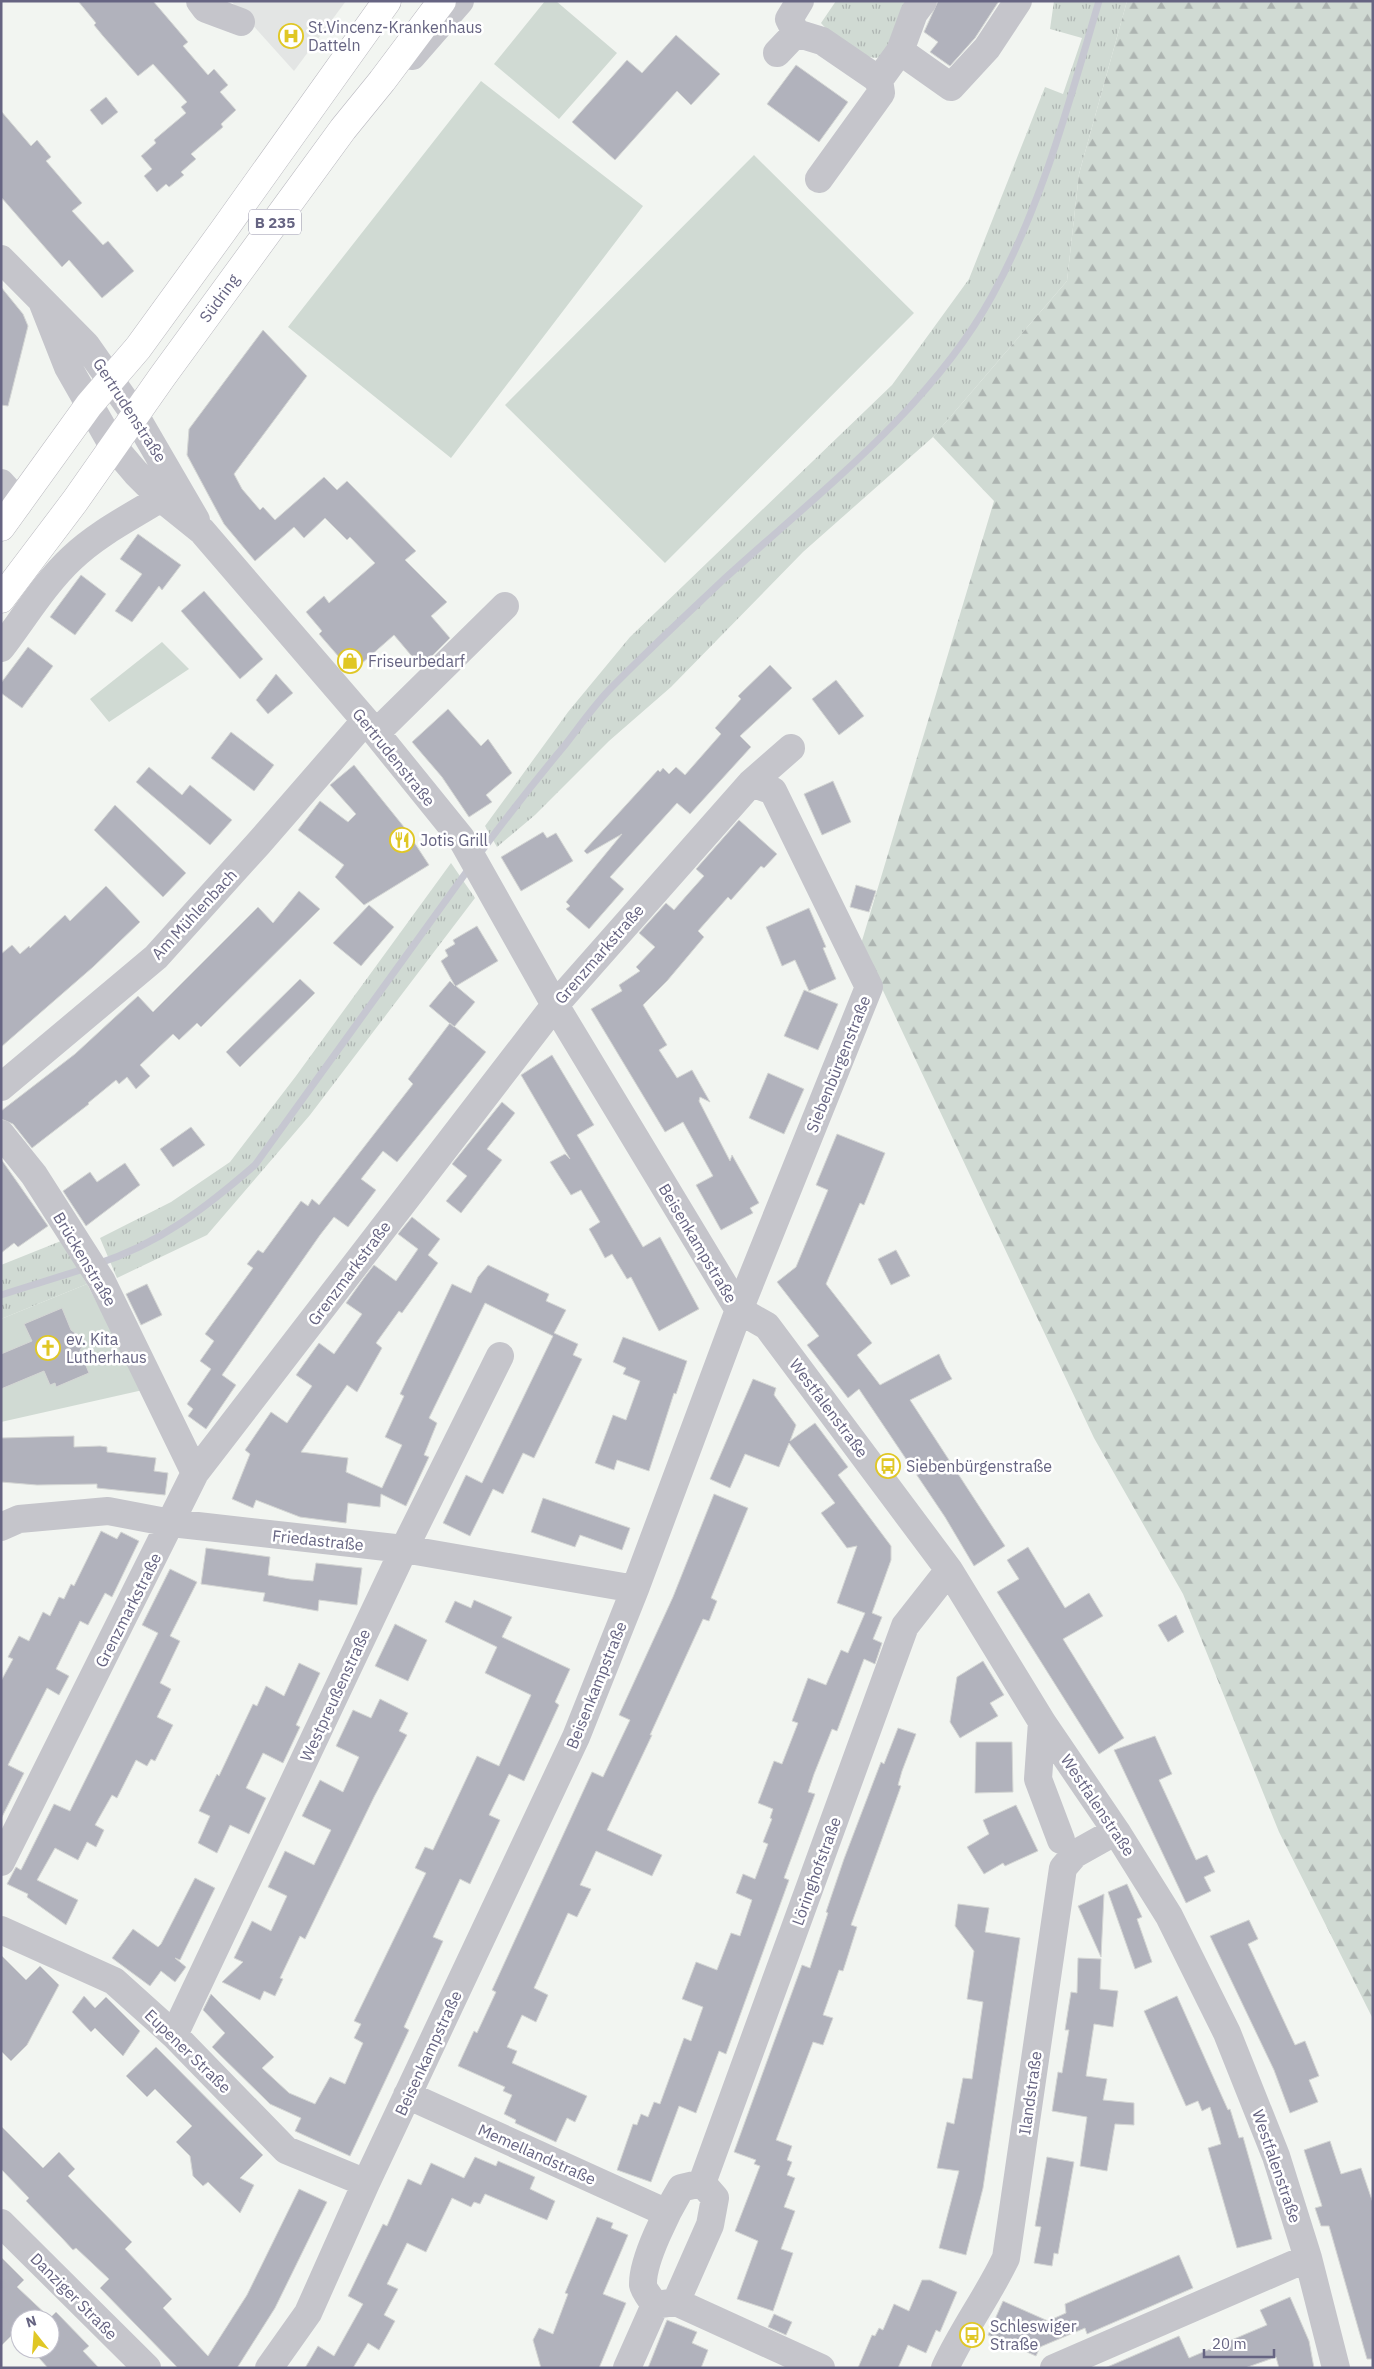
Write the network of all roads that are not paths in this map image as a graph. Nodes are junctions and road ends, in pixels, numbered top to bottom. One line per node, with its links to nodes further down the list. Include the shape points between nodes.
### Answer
1 (200, 1): 8 (street, via 206,9)
2 (387, 1): 17 (main road, B 235, via 138,348)
3 (442, 1): 13 (main road, Südring / B 235)
4 (460, 1): 13 (street, via 416,53)
5 (800, 1): 9 (street, via 789,16)
6 (923, 1): 10 (street, via 914,13)
7 (1018, 1): 10 (street, via 987,48 950,87)
8 (241, 22)
9 (796, 33): 11 (street); 12 (street, via 822,41)
10 (900, 51): 12 (street)
11 (778, 53)
12 (879, 80): 14 (street, via 881,93)
13 (382, 81): 19 (main road, Südring / B 235, via 343,129)
14 (819, 179)
15 (1, 258): 16 (street, Gertrudenstraße)
16 (42, 301): 17 (street, Gertrudenstraße, via 86,345); 18 (street, Gertrudenstraße, via 68,367)
17 (112, 379): 18 (main road, B 235); 19 (street, Gertrudenstraße)
18 (89, 405): 20 (street, Gertrudenstraße); 23 (main road, B 235)
19 (136, 415): 20 (main road, Südring / B 235); 25 (street, Gertrudenstraße)
20 (113, 446): 22 (street, Gertrudenstraße); 26 (main road, Südring / B 235)
21 (1, 483): 23 (street)
22 (161, 498): 25 (street, Gertrudenstraße); 28 (street, via 108,530 72,558)
23 (19, 503): 24 (main road, B 235)
24 (1, 527)
25 (202, 531): 29 (street, Gertrudenstraße)
26 (1, 599)
27 (505, 606): 29 (street, Am Mühlenbach)
28 (1, 648)
29 (370, 727): 32 (street, Gertrudenstraße, via 460,838); 33 (street, Am Mühlenbach, via 156,957)
30 (792, 748): 31 (street, Grenzmarkstraße)
31 (751, 782): 32 (street, Grenzmarkstraße); 35 (street, Siebenbürgenstraße, via 774,791 869,987)
32 (555, 1004): 35 (street, Beisenkampstraße); 37 (street, Grenzmarkstraße)
33 (1, 1087)
34 (1, 1134): 37 (street, Brückenstraße, via 34,1175 102,1282)
35 (739, 1310): 41 (street, Westfalenstraße, via 767,1326); 42 (street, Beisenkampstraße)
36 (500, 1356): 40 (street, Westpreußenstraße)
37 (195, 1473): 38 (street, Grenzmarkstraße)
38 (171, 1524): 39 (street, Friedastraße, via 108,1512 19,1519); 40 (street, Friedastraße); 46 (street, Grenzmarkstraße)
39 (1, 1527)
40 (404, 1549): 42 (street, Friedastraße); 48 (street, Westpreußenstraße)
41 (949, 1570): 43 (street, Westfalenstraße); 51 (street, Löringhofstraße, via 905,1626)
42 (636, 1589): 49 (street, Beisenkampstraße, via 572,1746)
43 (1042, 1722): 44 (street, Westfalenstraße); 45 (street, via 1038,1779)
44 (1116, 1831): 54 (street, Westfalenstraße, via 1170,1916 1227,2033 1276,2156); 60 (street, Ilandstraße, via 1075,1854 1063,1868 1006,2258 962,2332)
45 (1061, 1840)
46 (1, 1862)
47 (1, 1930): 48 (street, Eupener Straße, via 114,1981)
48 (174, 2035): 50 (street, Eupener Straße, via 286,2150)
49 (407, 2096): 50 (street, Beisenkampstraße); 52 (street, Memellandstraße)
50 (366, 2183): 57 (street, Beisenkampstraße, via 308,2313)
51 (702, 2183): 52 (street, via 681,2188); 55 (street, via 715,2198 710,2225)
52 (666, 2213): 55 (street, via 647,2264 643,2286)
53 (1, 2223): 56 (street, Danziger Straße)
54 (1308, 2258): 61 (street); 62 (street, Westfalenstraße)
55 (666, 2303): 58 (street); 59 (street)
56 (147, 2368)
57 (269, 2368)
58 (627, 2368)
59 (821, 2368)
60 (945, 2368)
61 (1054, 2368)
62 (1336, 2368)

